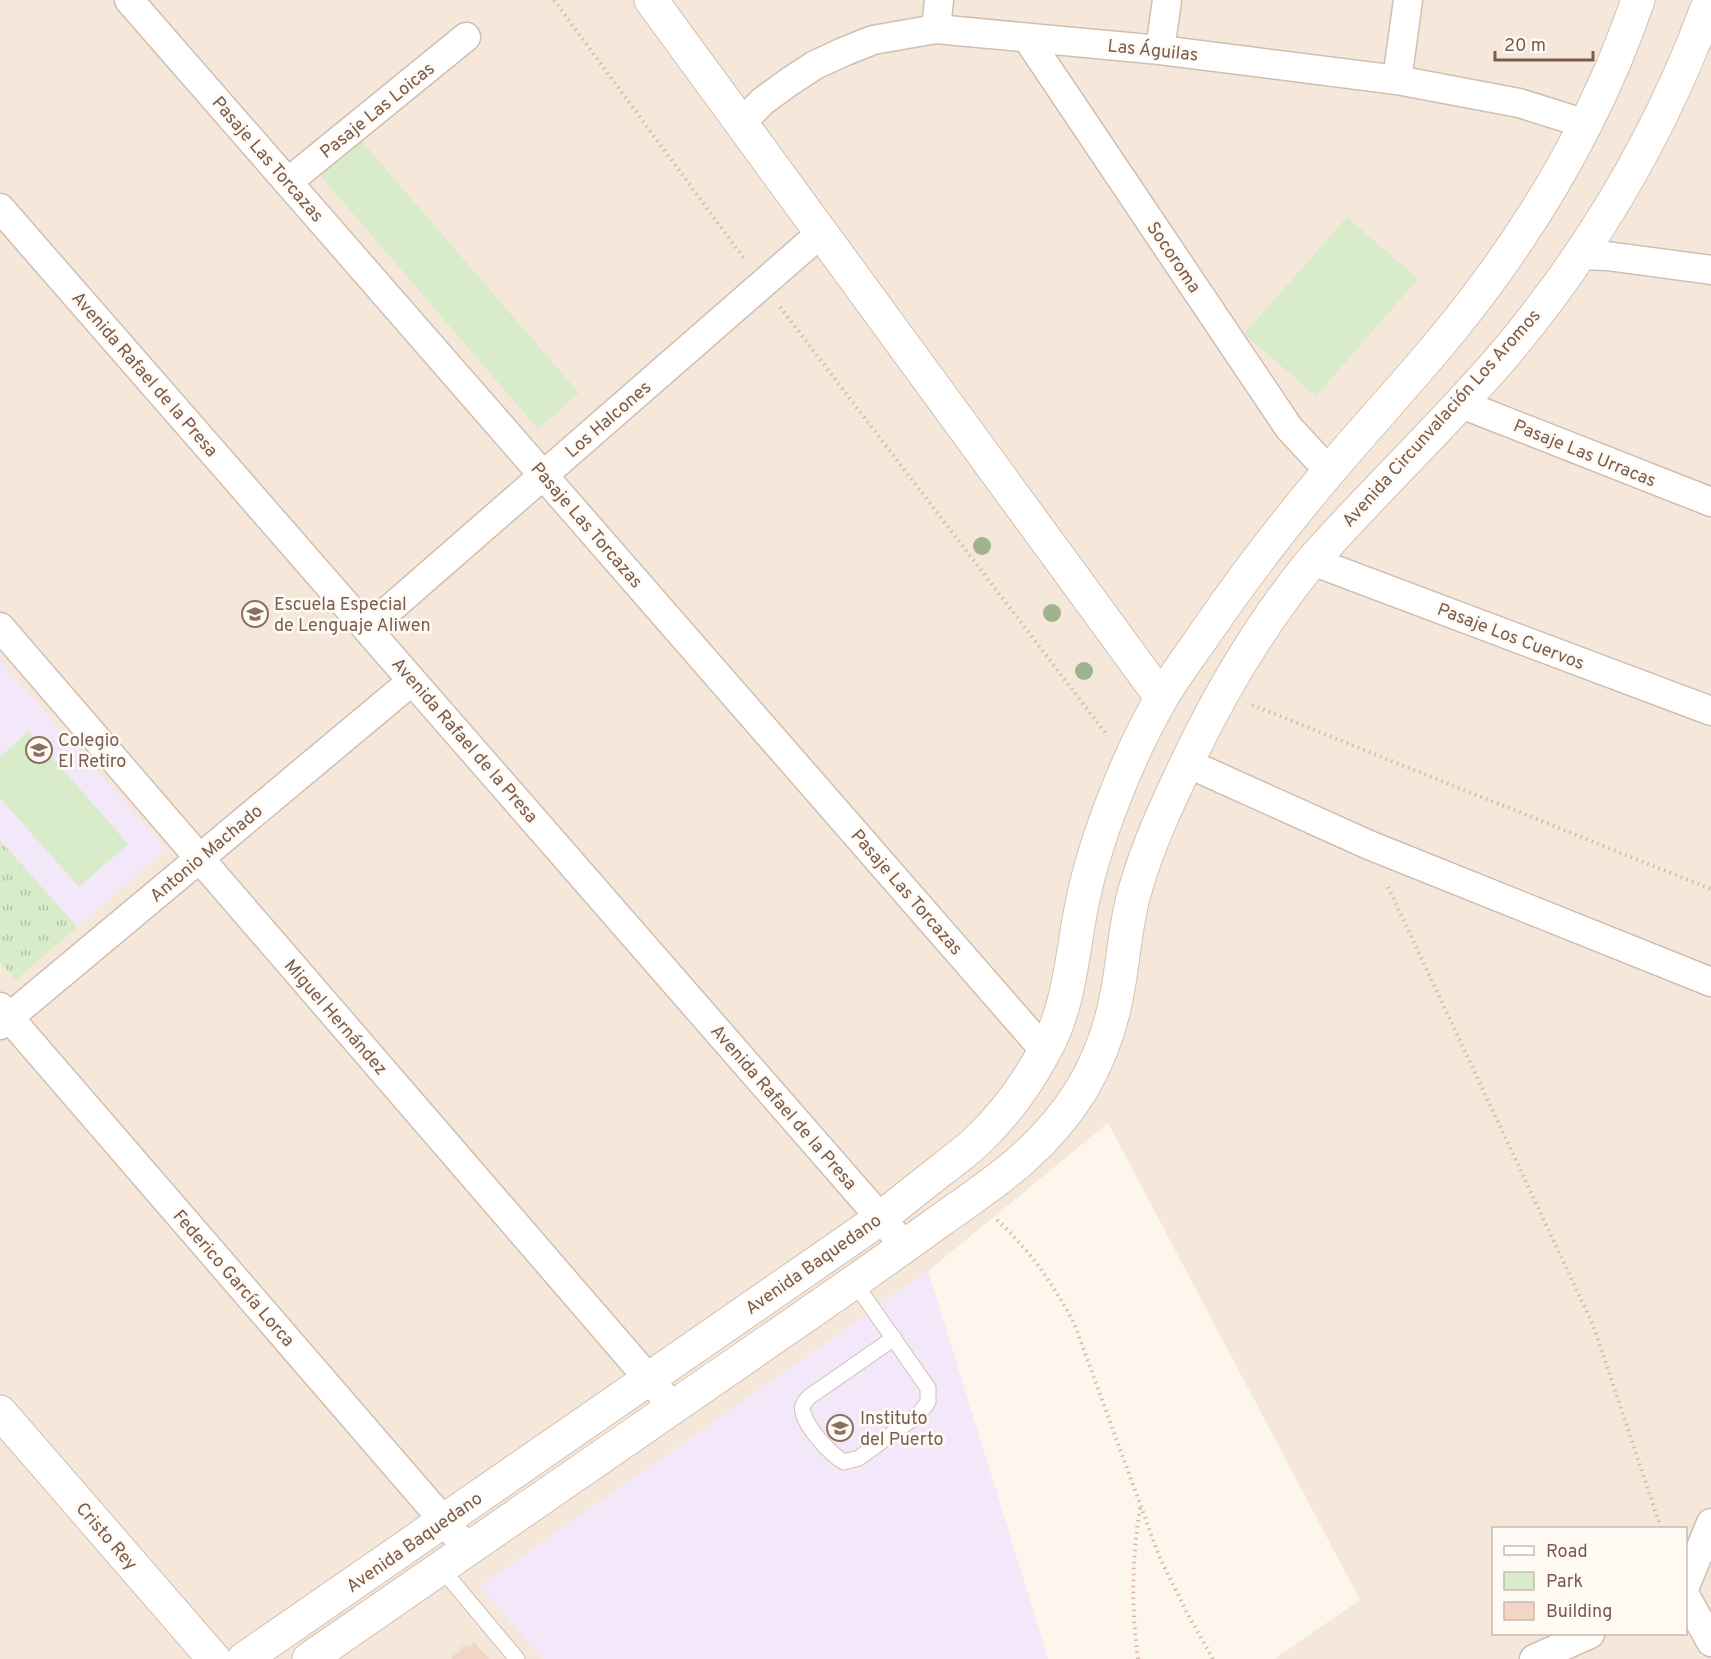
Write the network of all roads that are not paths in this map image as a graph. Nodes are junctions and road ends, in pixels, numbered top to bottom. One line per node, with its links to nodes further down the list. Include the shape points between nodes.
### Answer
1 (939, 0): 8 (street)
2 (1167, 0): 12 (street)
3 (1408, 0): 13 (street)
4 (1638, 0): 15 (main road)
5 (1710, 0): 11 (main road, Avenida Circunvalación Los Aromos)
6 (136, 2): 16 (street, Pasaje Las Torcazas)
7 (660, 5): 14 (main road)
8 (936, 29): 10 (street, Las Águilas); 14 (street, Las Águilas, via 873,40 834,56 789,82)
9 (466, 38): 16 (street, Pasaje Las Loicas)
10 (1027, 38): 12 (street, Las Águilas); 24 (street, Socoroma, via 1289,428)
11 (1704, 39): 19 (main road, Avenida Circunvalación Los Aromos, via 1614,204)
12 (1160, 50): 13 (street, Las Águilas)
13 (1397, 80): 15 (street, Las Águilas, via 1519,103)
14 (741, 123): 18 (main road)
15 (1586, 124): 22 (main road, via 1522,235 1485,287)
16 (288, 182): 25 (street, Pasaje Las Torcazas)
17 (0, 208): 29 (street, Avenida Rafael de la Presa)
18 (821, 233): 25 (street, Los Halcones); 31 (main road)
19 (1581, 255): 20 (street); 21 (main road, Avenida Circunvalación Los Aromos, via 1503,356)
20 (1711, 270)
21 (1459, 403): 23 (main road, Avenida Circunvalación Los Aromos); 26 (street, Pasaje Las Urracas)
22 (1383, 409): 23 (main road); 24 (main road)
23 (1422, 444): 27 (main road, Avenida Circunvalación Los Aromos)
24 (1329, 471): 31 (main road, via 1273,540)
25 (544, 475): 29 (street, Los Halcones); 37 (street, Pasaje Las Torcazas)
26 (1711, 502)
27 (1312, 561): 32 (street, Pasaje Los Cuervos); 33 (main road, Avenida Circunvalación Los Aromos, via 1263,626 1222,693)
28 (0, 627): 34 (street, Miguel Hernández)
29 (367, 629): 30 (street, Avenida Rafael de la Presa)
30 (412, 681): 34 (street, Antonio Machado); 38 (street, Avenida Rafael de la Presa)
31 (1161, 697): 37 (main road, Avenida Baquedano, via 1129,764 1096,854 1082,900 1064,1000)
32 (1711, 711)
33 (1187, 763): 35 (street, via 1369,845); 39 (main road, Avenida Baquedano, via 1145,857 1126,928 1109,1027 1083,1086 1062,1117 1011,1171)
34 (200, 859): 36 (street, Antonio Machado); 42 (street, Miguel Hernández)
35 (1711, 982)
36 (3, 1017): 45 (street, Federico García Lorca)
37 (1045, 1051): 38 (main road, Avenida Baquedano, via 1003,1113 977,1141)
38 (881, 1218): 39 (street, Avenida Rafael de la Presa); 42 (main road, Avenida Baquedano)
39 (905, 1246): 40 (main road, Avenida Baquedano)
40 (854, 1282): 41 (lane); 43 (main road, Avenida Baquedano)
41 (894, 1338): 41 (lane, via 809,1396 803,1405 804,1418 833,1456 844,1462 859,1458 920,1414 928,1402 928,1388)
42 (649, 1379): 43 (street, Miguel Hernández); 45 (main road, Avenida Baquedano)
43 (673, 1407): 47 (main road, Avenida Baquedano)
44 (0, 1412): 53 (main road, Cristo Rey)
45 (444, 1521): 47 (street, Federico García Lorca); 54 (main road, Avenida Baquedano)
46 (1711, 1524): 49 (street)
47 (468, 1549): 48 (main road, Avenida Baquedano)
48 (441, 1568): 55 (main road, Avenida Baquedano); 56 (lane)
49 (1687, 1582)
50 (1687, 1599): 52 (street)
51 (1588, 1635): 57 (street)
52 (1711, 1642)
53 (214, 1659)
54 (244, 1659)
55 (309, 1659)
56 (517, 1659)
57 (1534, 1659)

